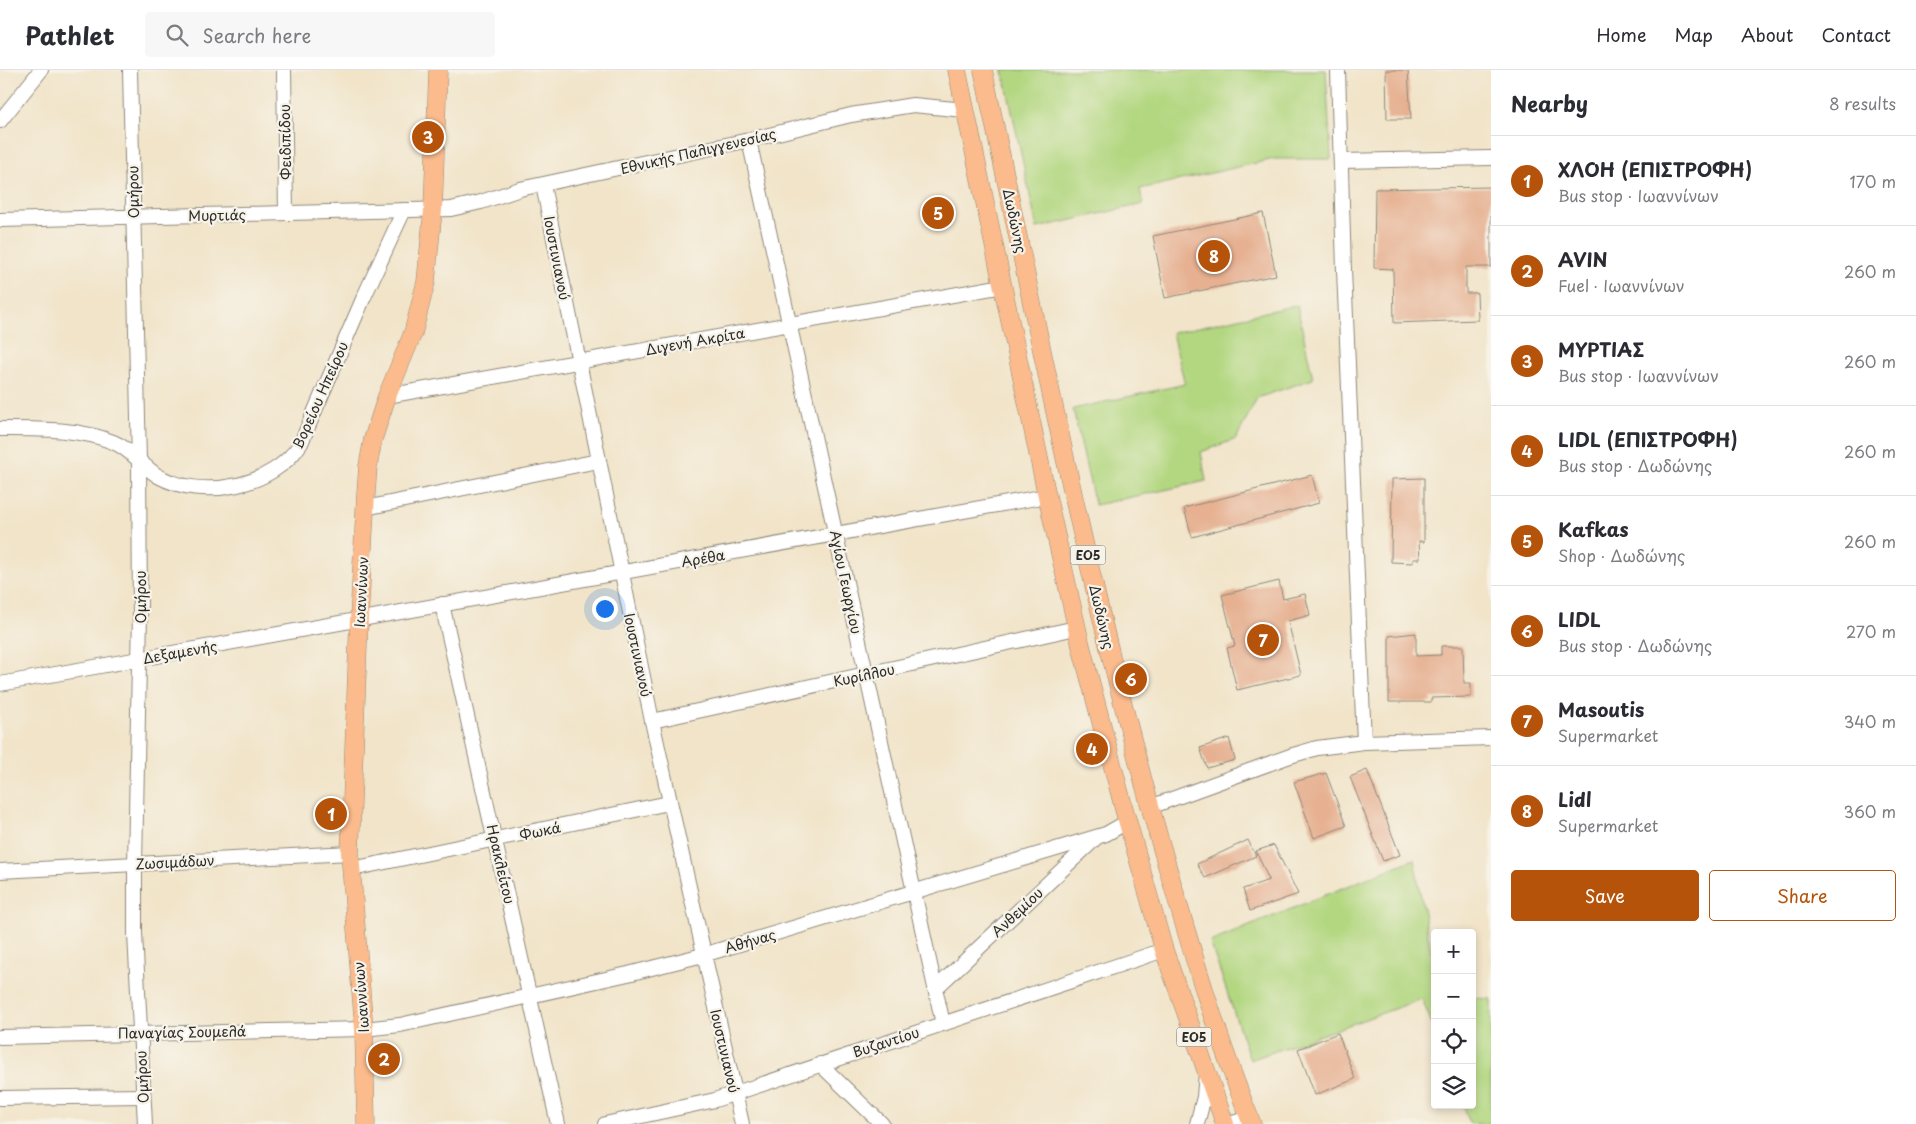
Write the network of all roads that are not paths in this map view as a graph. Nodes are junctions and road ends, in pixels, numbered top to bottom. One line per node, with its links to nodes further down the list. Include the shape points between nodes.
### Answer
1 (41, 70): 9 (street)
2 (130, 70): 17 (street, Ομήρου)
3 (284, 70): 16 (street, Φειδιπίδου)
4 (438, 70): 15 (main road, Ιωαννίνων)
5 (957, 70): 8 (main road, Δωδώνης / ΕΟ5)
6 (983, 70): 40 (main road, Δωδώνης / ΕΟ5, via 1076,507)
7 (1338, 70): 12 (street)
8 (966, 110): 10 (street, Εθνικής Παλιγγενεσίας, via 923,106 882,109); 19 (main road, Δωδώνης / ΕΟ5)
9 (0, 121)
10 (749, 140): 13 (street, Εθνικής Παλιγγενεσίας); 20 (street, Αγίου Γεωργίου)
11 (1491, 158): 12 (street)
12 (1341, 161): 38 (street)
13 (543, 185): 15 (street, Εθνικής Παλιγγενεσίας, via 464,207); 21 (street, Ιουστινιανού)
14 (404, 210): 15 (street, Μυρτιάς); 16 (street, Μυρτιάς); 24 (street, Βορείου Ηπείρου, via 300,443 285,462 264,475 205,490 166,480)
15 (433, 210): 22 (main road, Ιωαννίνων, via 422,303)
16 (286, 213): 17 (street, Μυρτιάς)
17 (134, 217): 18 (street, Μυρτιάς); 24 (street, Ομήρου)
18 (0, 220)
19 (1003, 286): 20 (street, Διγενή Ακρίτα); 26 (main road, Δωδώνης / ΕΟ5)
20 (789, 324): 21 (street, Διγενή Ακρίτα); 28 (street, Αγίου Γεωργίου)
21 (578, 362): 22 (street, Διγενή Ακρίτα); 25 (street, Ιουστινιανού)
22 (387, 396): 27 (main road, Ιωαννίνων, via 370,452)
23 (0, 429): 24 (street, Βορείου Ηπείρου, via 88,435 114,442)
24 (139, 461): 33 (street, Ομήρου)
25 (598, 461): 27 (street); 29 (street, Ιουστινιανού)
26 (1047, 496): 28 (street, Αρέθα); 32 (main road, Δωδώνης / ΕΟ5)
27 (365, 508): 31 (main road, Ιωαννίνων)
28 (836, 534): 29 (street, Αρέθα); 34 (street, Αγίου Γεωργίου)
29 (620, 572): 30 (street, Αρέθα); 36 (street, Ιουστινιανού)
30 (442, 604): 31 (street, Αρέθα); 43 (street, Ηρακλείτου)
31 (359, 619): 33 (street, Δεξαμενής); 44 (main road, Ιωαννίνων)
32 (1076, 628): 34 (street, Κυρίλλου); 41 (main road, Δωδώνης / ΕΟ5)
33 (139, 660): 35 (street, Δεξαμενής); 45 (street, Ομήρου)
34 (866, 674): 36 (street, Κυρίλλου); 47 (street, Αγίου Γεωργίου)
35 (0, 684)
36 (652, 721): 39 (street, Ιουστινιανού)
37 (1491, 738): 38 (street)
38 (1364, 742): 40 (street, via 1317,748 1290,756)
39 (669, 804): 43 (street, Φωκά); 49 (street, Ιουστινιανού)
40 (1150, 807): 61 (main road, Δωδώνης / ΕΟ5, via 1195,960)
41 (1127, 822): 42 (street, Αθήνας); 48 (main road, Δωδώνης / ΕΟ5)
42 (1098, 836): 47 (street, Αθήνας); 50 (street, Ανθεμίου)
43 (495, 840): 44 (street, Φωκά); 51 (street, Ηρακλείτου)
44 (351, 861): 45 (street, Ζωσιμάδων); 53 (main road, Ιωαννίνων)
45 (134, 864): 46 (street, Ζωσιμάδων); 54 (street, Ομήρου)
46 (0, 871)
47 (914, 893): 49 (street, Αθήνας); 50 (street, Αγίου Γεωργίου)
48 (1164, 950): 52 (street, Βυζαντίου); 57 (main road, Δωδώνης / ΕΟ5)
49 (703, 955): 51 (street, Αθήνας); 58 (street, Ιουστινιανού)
50 (935, 989): 52 (street, Αγίου Γεωργίου)
51 (530, 996): 53 (street, Αθήνας, via 400,1025); 64 (street, Ηρακλείτου)
52 (943, 1024): 56 (street, Βυζαντίου)
53 (364, 1029): 54 (street, Παναγίας Σουμελά); 63 (main road, Ιωαννίνων)
54 (139, 1033): 55 (street, Παναγίας Σουμελά); 59 (street, Ομήρου)
55 (0, 1037)
56 (820, 1064): 58 (street, Βυζαντίου); 67 (street)
57 (1206, 1072): 68 (street); 69 (main road, Δωδώνης / ΕΟ5)
58 (735, 1094): 65 (street, Βυζαντίου); 66 (street, Ιουστινιανού)
59 (142, 1096): 60 (street); 62 (street, Ομήρου)
60 (0, 1098)
61 (1250, 1121): 70 (street)
62 (145, 1124)
63 (366, 1124)
64 (558, 1124)
65 (605, 1124)
66 (742, 1124)
67 (882, 1124)
68 (1197, 1124)
69 (1225, 1124)
70 (1230, 1124)

